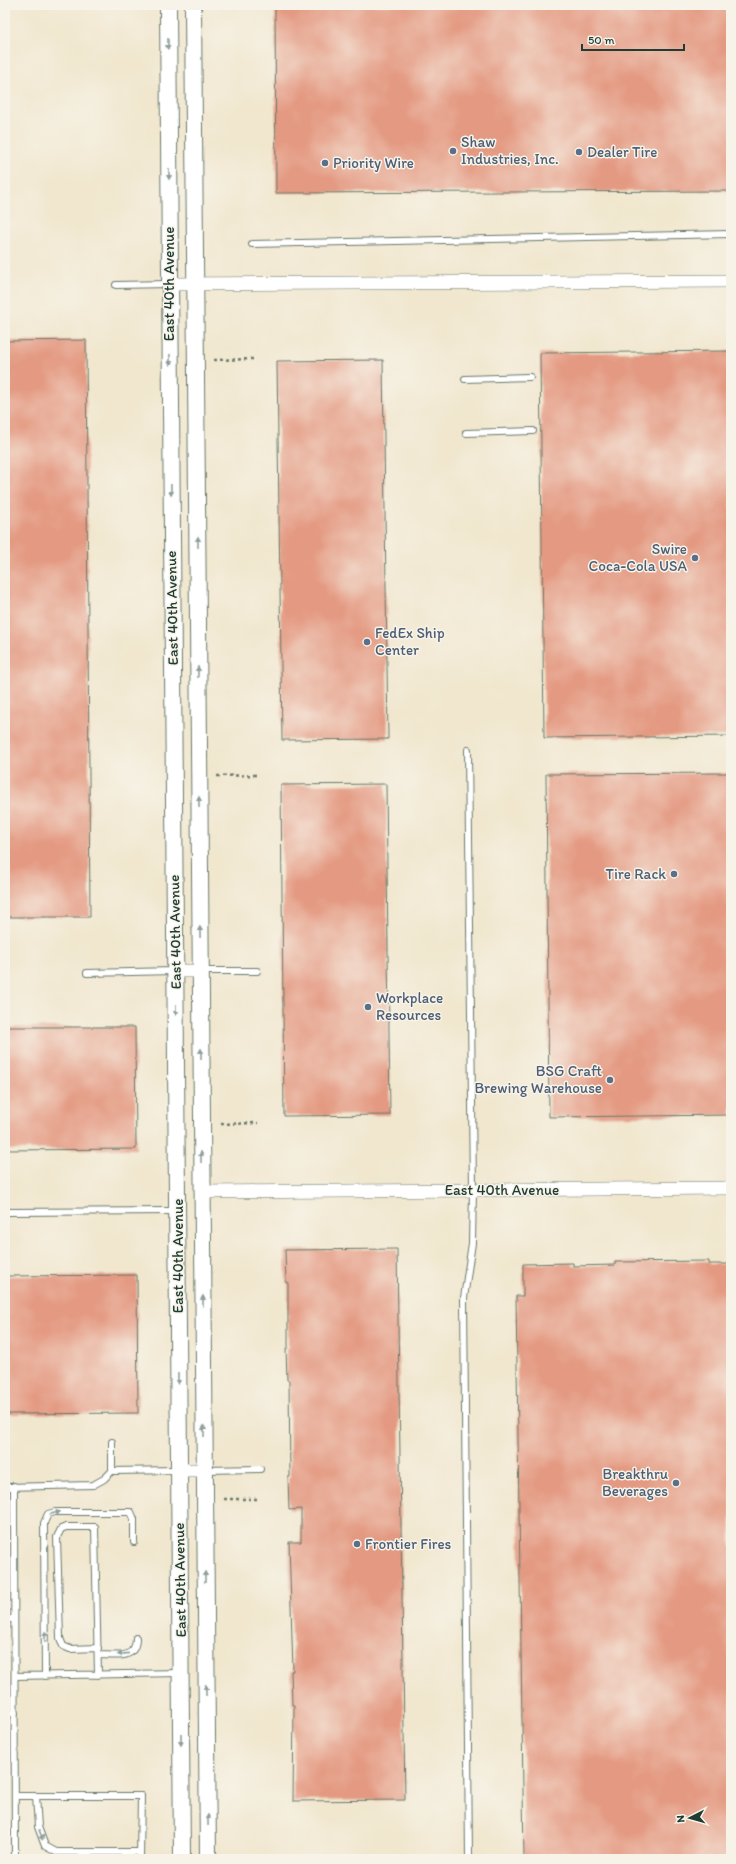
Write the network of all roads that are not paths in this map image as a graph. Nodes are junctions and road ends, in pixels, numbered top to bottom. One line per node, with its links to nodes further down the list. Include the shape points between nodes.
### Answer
1 (168, 5): 6 (street, East 40th Avenue, one-way to 6)
2 (193, 5): 7 (street, East 40th Avenue)
3 (731, 234): 4 (lane)
4 (252, 244)
5 (731, 281): 7 (street)
6 (169, 284): 7 (street); 8 (lane); 14 (street, East 40th Avenue, one-way to 14)
7 (196, 284): 15 (street, East 40th Avenue, one-way to 7)
8 (116, 285)
9 (530, 377): 10 (lane)
10 (465, 379)
11 (533, 431): 12 (lane)
12 (466, 433)
13 (468, 750): 20 (lane)
14 (176, 971): 15 (street); 17 (lane); 18 (street, East 40th Avenue, one-way to 18)
15 (200, 971): 16 (lane); 21 (street, East 40th Avenue, one-way to 15)
16 (257, 971)
17 (87, 972)
18 (177, 1112): 21 (street, via 187,1170 193,1185); 22 (street, East 40th Avenue)
19 (731, 1188): 20 (street, East 40th Avenue)
20 (473, 1190): 21 (street, East 40th Avenue); 50 (lane, via 472,1243 464,1298)
21 (202, 1192): 26 (street, East 40th Avenue, one-way to 21)
22 (178, 1211): 23 (lane); 25 (street, East 40th Avenue, one-way to 25)
23 (5, 1212)
24 (112, 1442): 28 (lane)
25 (178, 1470): 26 (street); 28 (lane); 37 (street, East 40th Avenue)
26 (204, 1470): 27 (lane); 49 (street, East 40th Avenue, one-way to 26)
27 (260, 1470)
28 (112, 1471): 29 (lane, via 93,1485)
29 (14, 1486): 30 (lane); 32 (lane)
30 (5, 1487)
31 (134, 1542): 40 (lane, one-way to 31, via 44,1523 48,1514 131,1512 134,1519)
32 (14, 1619): 33 (lane); 39 (lane)
33 (5, 1620)
34 (136, 1638): 36 (lane, one-way to 36, via 136,1646 132,1652)
35 (98, 1648): 35 (lane, via 95,1527 66,1527 61,1529 57,1537 60,1638 63,1646 70,1649); 36 (lane)
36 (98, 1655): 38 (lane)
37 (180, 1673): 38 (lane); 48 (street, East 40th Avenue, one-way to 48)
38 (98, 1675): 40 (lane)
39 (15, 1676): 40 (lane); 42 (lane)
40 (45, 1676)
41 (5, 1713): 42 (lane)
42 (14, 1713): 43 (lane)
43 (15, 1796): 44 (lane); 46 (lane)
44 (36, 1796): 45 (lane, one-way to 45, via 38,1828 45,1846 56,1852); 45 (lane, via 141,1796)
45 (140, 1852): 47 (lane)
46 (15, 1859)
47 (140, 1859)
48 (182, 1859)
49 (208, 1859)
50 (469, 1859)

